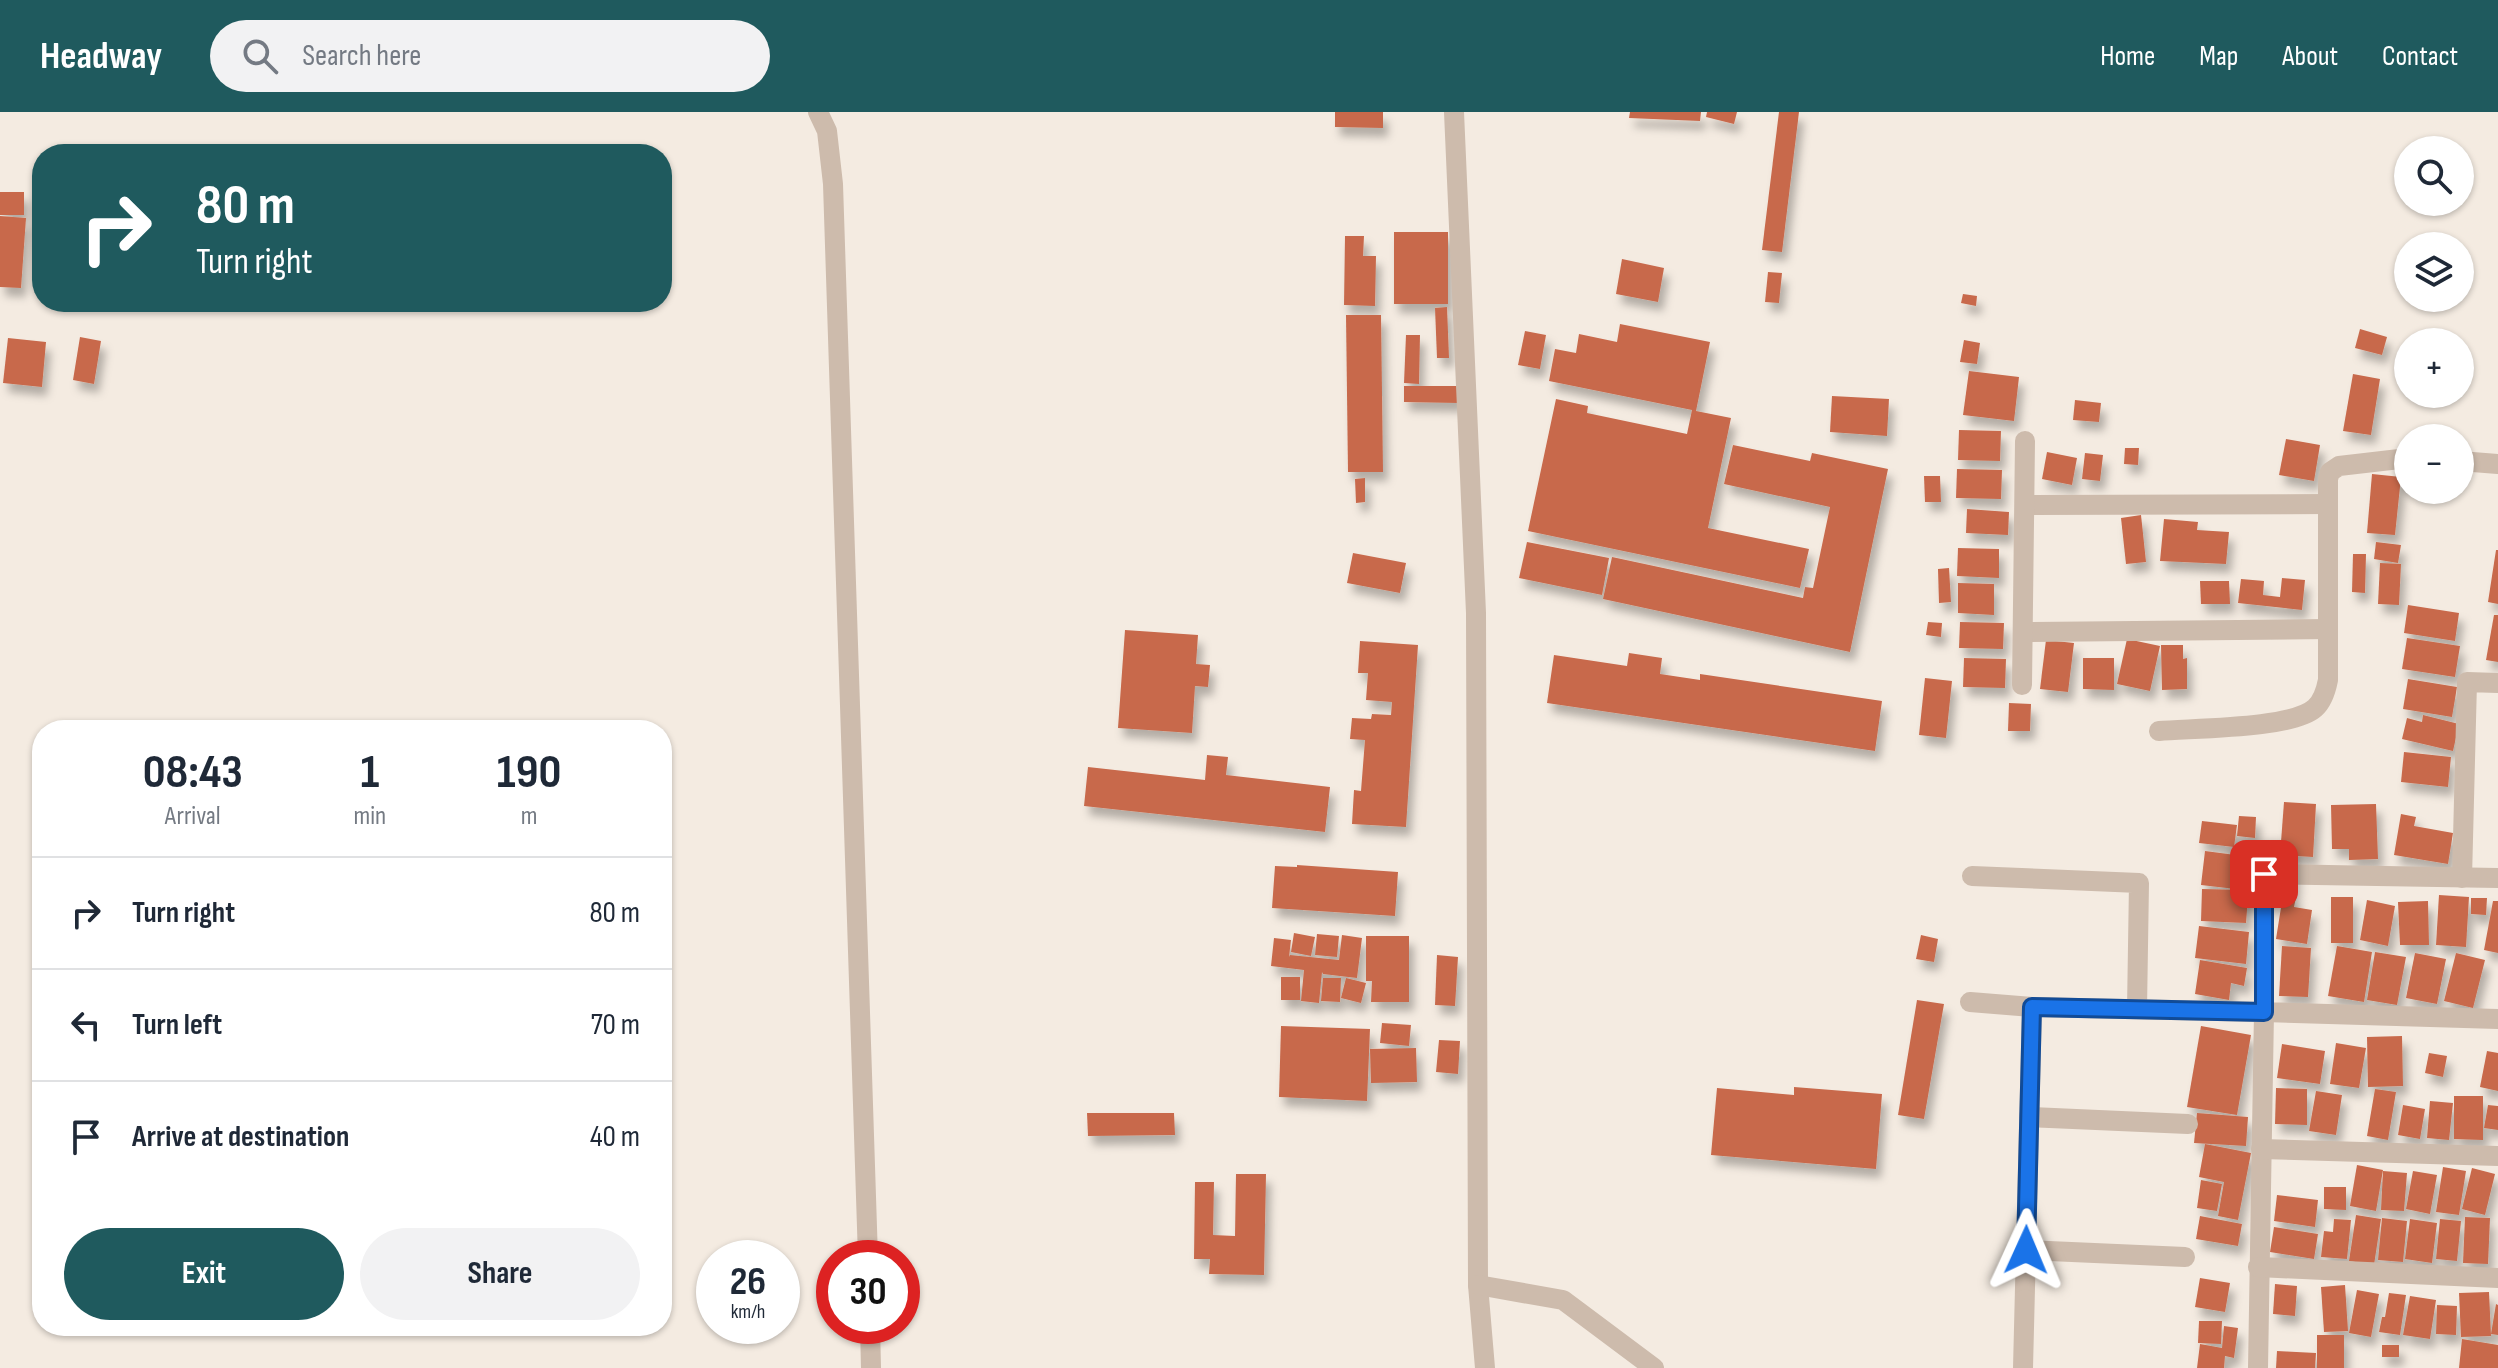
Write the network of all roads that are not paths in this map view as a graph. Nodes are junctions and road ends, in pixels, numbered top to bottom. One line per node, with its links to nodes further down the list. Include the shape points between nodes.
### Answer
1 (818, 112): 26 (street, via 827,131 833,184)
2 (1454, 112): 31 (street, via 1476,613)
3 (2025, 441): 8 (street)
4 (2394, 460): 7 (street, via 2334,468 2328,479)
5 (2474, 462): 6 (street)
6 (2498, 464)
7 (2328, 504): 8 (street); 9 (street)
8 (2025, 505): 10 (street)
9 (2328, 629): 10 (street); 13 (street, via 2328,680 2313,710 2281,722)
10 (2023, 632): 12 (street)
11 (2498, 683): 15 (street, via 2467,682)
12 (2022, 685)
13 (2159, 731)
14 (1972, 876): 19 (street, via 2139,883)
15 (2462, 878): 16 (street); 20 (street, via 2264,874)
16 (2498, 878)
17 (1970, 1002): 18 (street)
18 (2032, 1007): 19 (street); 22 (street)
19 (2137, 1009): 20 (street)
20 (2264, 1012): 21 (street); 24 (street)
21 (2498, 1019)
22 (2029, 1117): 23 (street); 27 (street)
23 (2188, 1124)
24 (2261, 1149): 25 (street); 29 (street)
25 (2498, 1156)
26 (867, 1240)
27 (2026, 1250): 28 (street); 36 (street)
28 (2185, 1257)
29 (2258, 1267): 30 (street); 37 (street)
30 (2498, 1278)
31 (1478, 1285): 34 (street); 35 (street, via 1563,1300)
32 (870, 1344): 33 (street)
33 (871, 1368)
34 (1485, 1368)
35 (1654, 1368)
36 (2023, 1368)
37 (2258, 1368)

